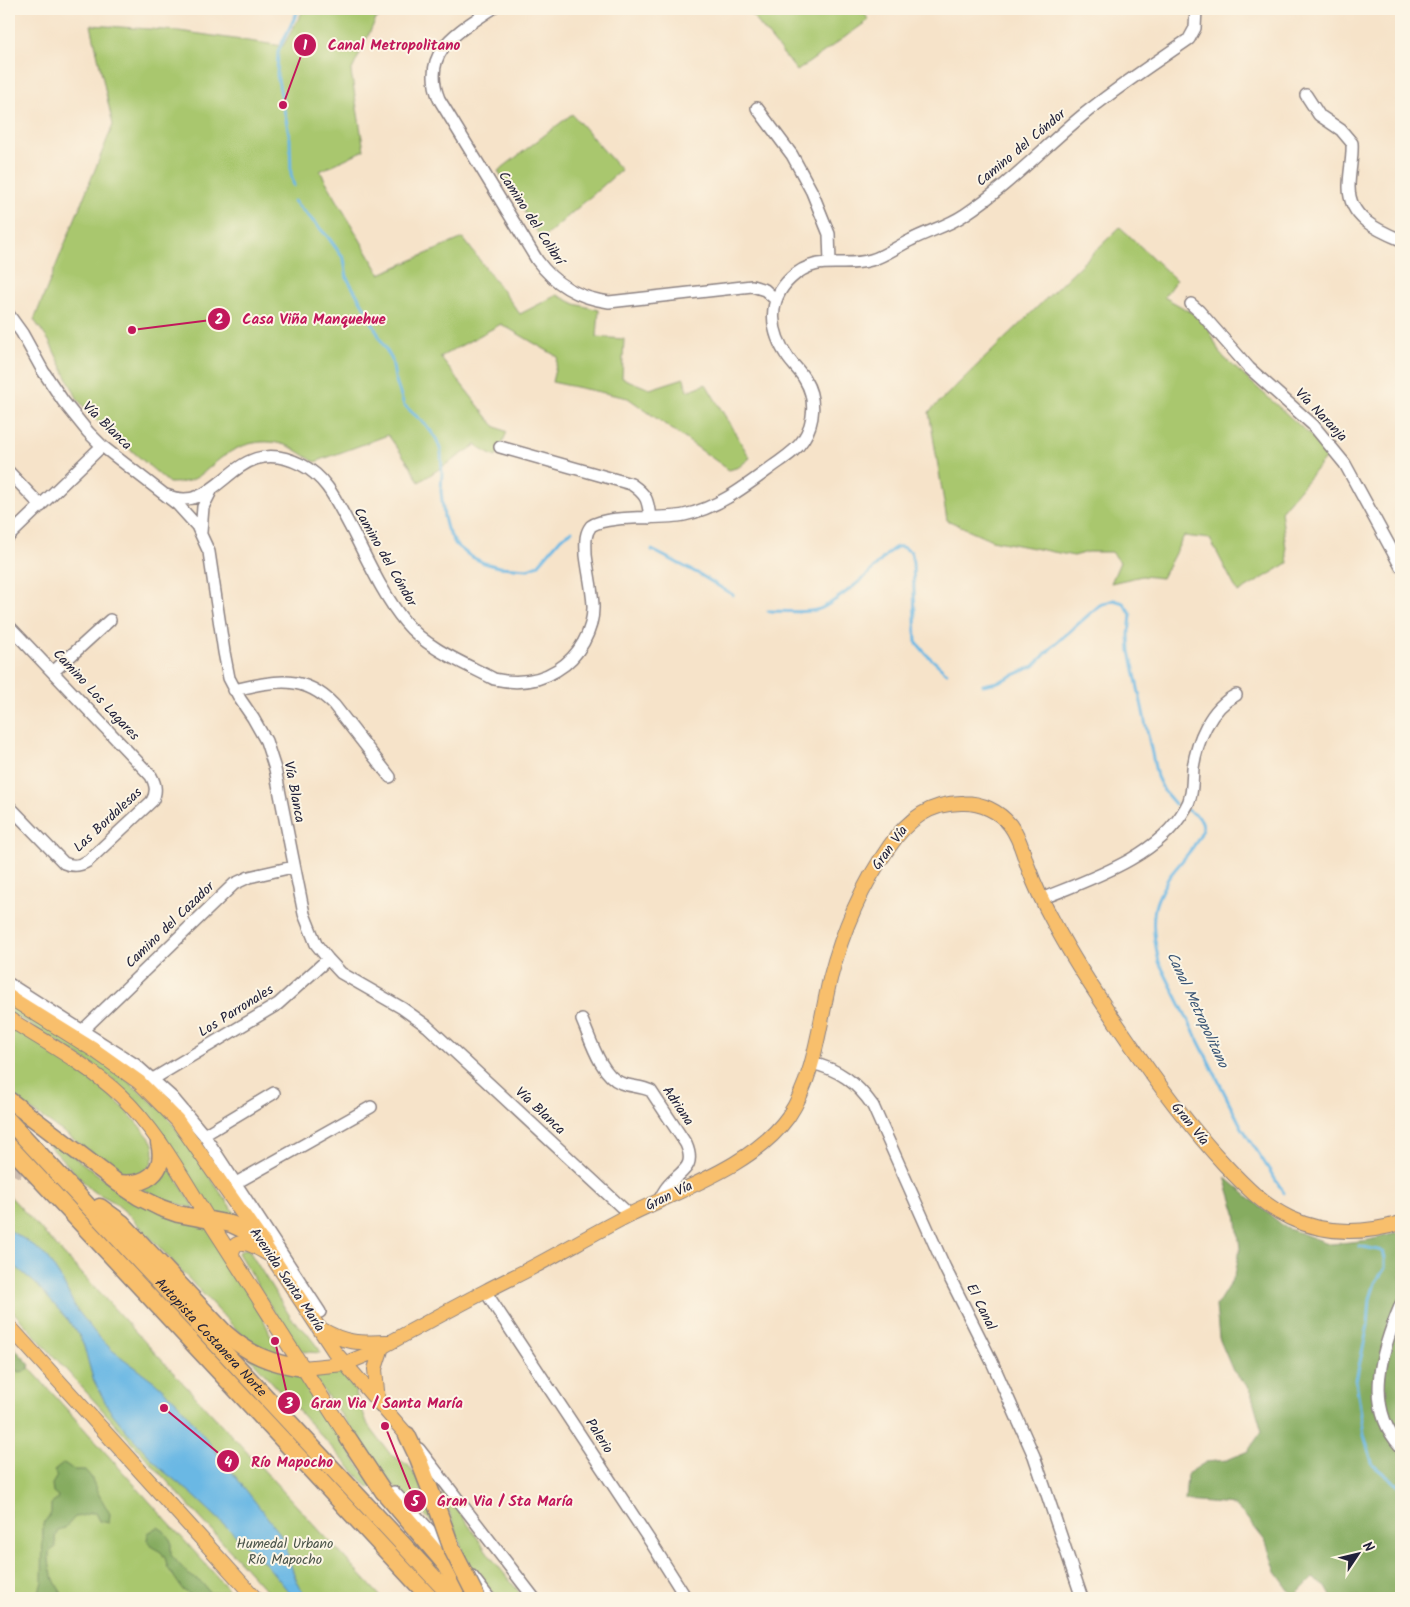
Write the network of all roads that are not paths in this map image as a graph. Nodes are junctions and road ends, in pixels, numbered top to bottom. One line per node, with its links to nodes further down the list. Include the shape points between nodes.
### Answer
1 (492, 9): 7 (street, Camino del Colibrí, via 446,43 436,63 435,85 439,99 536,260 550,276 576,294 598,301 752,286 765,290)
2 (1196, 9): 6 (street, Camino del Cóndor, via 1189,39 1098,103 962,216 876,258 854,263)
3 (1306, 95): 5 (street, via 1319,115 1341,130 1352,143 1349,187 1358,214 1374,228)
4 (757, 108): 6 (street, via 792,155 812,192 829,234)
5 (1401, 240)
6 (830, 262): 7 (street, Camino del Cóndor, via 798,272)
7 (776, 300): 16 (street, Camino del Cóndor, via 773,317 780,343 804,378 813,401 807,433 794,450 742,489 715,504 686,515)
8 (1191, 304): 19 (street, Vía Naranja, via 1249,368 1313,425 1335,450)
9 (9, 315): 10 (street, Vía Blanca, via 63,401)
10 (102, 446): 14 (street, Vía Blanca); 15 (street)
11 (500, 446): 16 (street, via 631,484 648,499)
12 (9, 472): 15 (street)
13 (211, 491): 14 (street, Camino del Cóndor, via 185,500); 16 (street, Camino del Cóndor, via 233,471 256,458 284,458 310,469 330,489 374,572 412,629 431,644 494,679 513,682 533,680 560,668 585,639 593,605 585,538 588,529 599,522); 17 (street, Camino del Cóndor, via 203,507)
14 (166, 495): 17 (street, Vía Blanca, via 186,512)
15 (40, 506): 18 (street)
16 (650, 518)
17 (201, 534): 23 (street, Vía Blanca, via 209,552 226,665)
18 (9, 536)
19 (1401, 567)
20 (110, 620): 22 (street)
21 (9, 626): 22 (street, Camino Los Lagares)
22 (53, 672): 26 (street, Camino Los Lagares, via 151,776)
23 (234, 690): 25 (street, via 286,681 312,687 334,705); 28 (street, Vía Blanca, via 260,729 271,755)
24 (1236, 695): 29 (street, via 1226,702 1204,730 1195,759 1189,803 1170,830 1127,862)
25 (390, 777)
26 (156, 788): 27 (street, Las Bordalesas, via 152,801 88,861 76,866 64,863)
27 (9, 806)
28 (293, 866): 30 (street, Vía Blanca, via 308,926); 35 (street, Camino del Cazador, via 249,876 234,884)
29 (1042, 898): 36 (main road, Gran Vía, via 1018,838 995,812 977,804 947,803 912,819 882,856 855,907 835,963); 51 (main road, Gran Vía, via 1075,961 1159,1085 1200,1137 1247,1187 1276,1211 1319,1228 1339,1232 1364,1231)
30 (328, 959): 37 (street, Los Parronales, via 270,1009); 49 (street, Vía Blanca, via 349,978 427,1026)
31 (9, 984): 35 (street, Avenida Santa María)
32 (9, 997): 52 (main road, Avenida Santa María, via 94,1050 152,1094 186,1132)
33 (9, 1019): 43 (main road, via 109,1085 140,1116)
34 (582, 1020): 47 (street, Adriana, via 603,1069 620,1083 642,1086 651,1092 690,1152 686,1169 667,1187)
35 (83, 1030): 37 (street, Avenida Santa María)
36 (811, 1063): 47 (main road, Gran Vía, via 794,1106 770,1137 739,1161); 74 (street, El Canal, via 849,1079 873,1106 1034,1456)
37 (153, 1079): 42 (street, Avenida Santa María)
38 (274, 1093): 42 (street)
39 (9, 1100): 45 (highway)
40 (371, 1107): 46 (street)
41 (9, 1121): 67 (highway, Autopista Costanera Norte)
42 (204, 1135): 46 (street, Avenida Santa María)
43 (159, 1143): 45 (highway, via 160,1161 153,1174 136,1184); 50 (main road)
44 (9, 1146): 69 (highway, Autopista Costanera Norte)
45 (118, 1183): 50 (highway, via 161,1208)
46 (236, 1184): 57 (street, Avenida Santa María)
47 (658, 1202): 49 (main road, Gran Vía)
48 (100, 1207): 62 (highway, via 122,1223 237,1344 270,1361)
49 (630, 1215): 55 (main road, Gran Vía)
50 (208, 1219): 52 (highway, via 239,1227); 53 (main road)
51 (1401, 1223)
52 (263, 1243): 54 (main road, Avenida Santa María)
53 (232, 1256): 54 (main road, via 233,1249 243,1243); 62 (main road)
54 (272, 1258): 59 (main road, Avenida Santa María)
55 (485, 1291): 60 (main road, Gran Vía); 73 (street, Palerio)
56 (1401, 1304): 66 (street, via 1380,1367 1379,1388 1384,1421)
57 (320, 1312)
58 (9, 1326): 68 (main road)
59 (317, 1327): 60 (main road, Gran Vía, via 343,1340); 61 (main road, Avenida Santa María)
60 (387, 1344): 61 (main road, Gran Vía); 63 (main road, via 375,1369)
61 (344, 1364): 62 (main road, Gran Vía); 63 (main road, Avenida Santa María)
62 (303, 1368): 65 (main road)
63 (378, 1402): 64 (main road, Avenida Santa María)
64 (406, 1435): 70 (highway, bridge, via 418,1458 452,1549); 72 (street, Avenida Santa María)
65 (348, 1438): 67 (highway, via 383,1491 446,1565); 71 (street)
66 (1401, 1447)
67 (456, 1592)
68 (255, 1598)
69 (430, 1598)
70 (478, 1598)
71 (489, 1598)
72 (534, 1598)
73 (686, 1598)
74 (1082, 1598)

